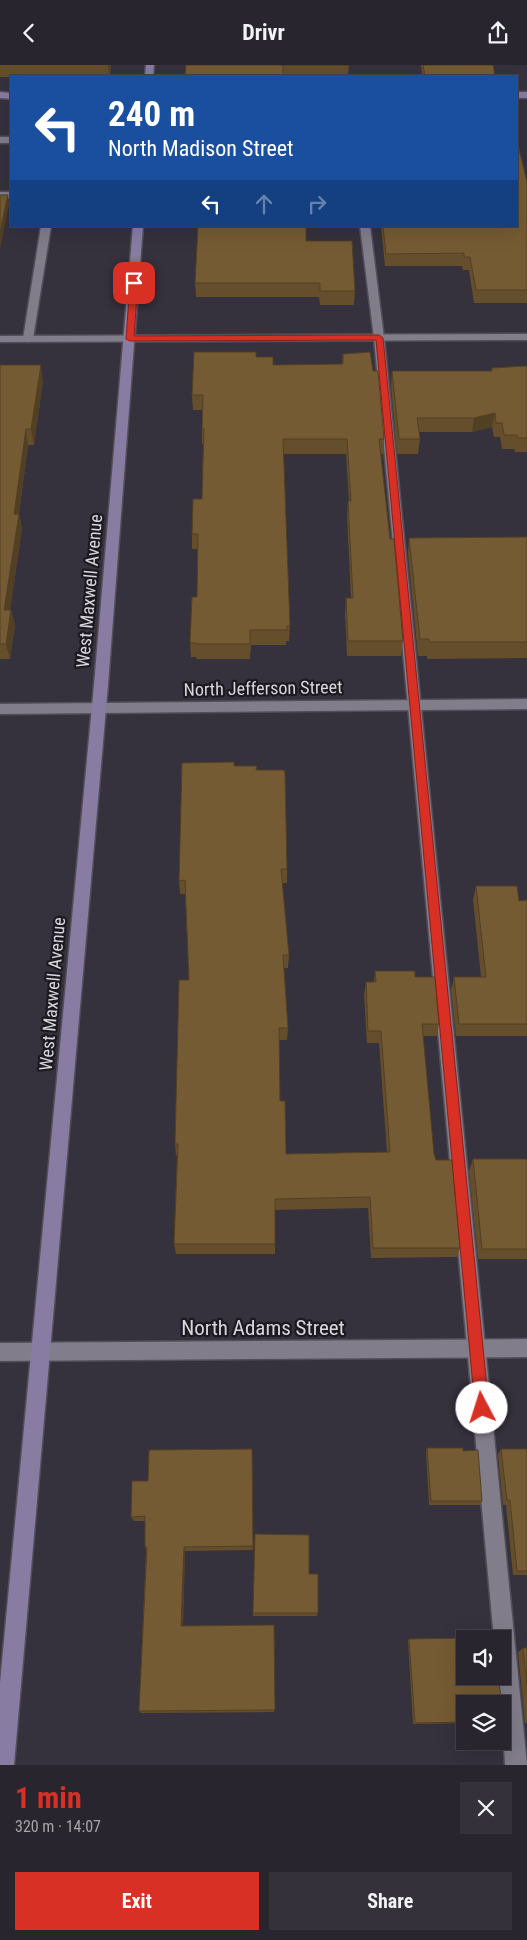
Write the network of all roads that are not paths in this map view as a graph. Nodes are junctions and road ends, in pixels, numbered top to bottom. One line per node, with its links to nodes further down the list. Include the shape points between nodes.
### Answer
1 (46, 227): 7 (street)
2 (138, 227): 8 (street, West Maxwell Avenue)
3 (365, 227): 5 (street)
4 (527, 337): 5 (street)
5 (379, 338): 8 (street); 10 (street)
6 (0, 339): 7 (street)
7 (28, 339): 8 (street)
8 (130, 339): 12 (street, West Maxwell Avenue)
9 (527, 704): 10 (street, North Jefferson Street)
10 (414, 705): 12 (street, North Jefferson Street); 13 (street)
11 (0, 709): 12 (street, North Jefferson Street)
12 (98, 709): 16 (street, West Maxwell Avenue)
13 (476, 1348): 14 (street, North Adams Street); 16 (street, North Adams Street); 18 (street)
14 (527, 1348)
15 (0, 1352): 16 (street, North Adams Street)
16 (41, 1352): 17 (street, West Maxwell Avenue)
17 (3, 1765)
18 (516, 1765)

